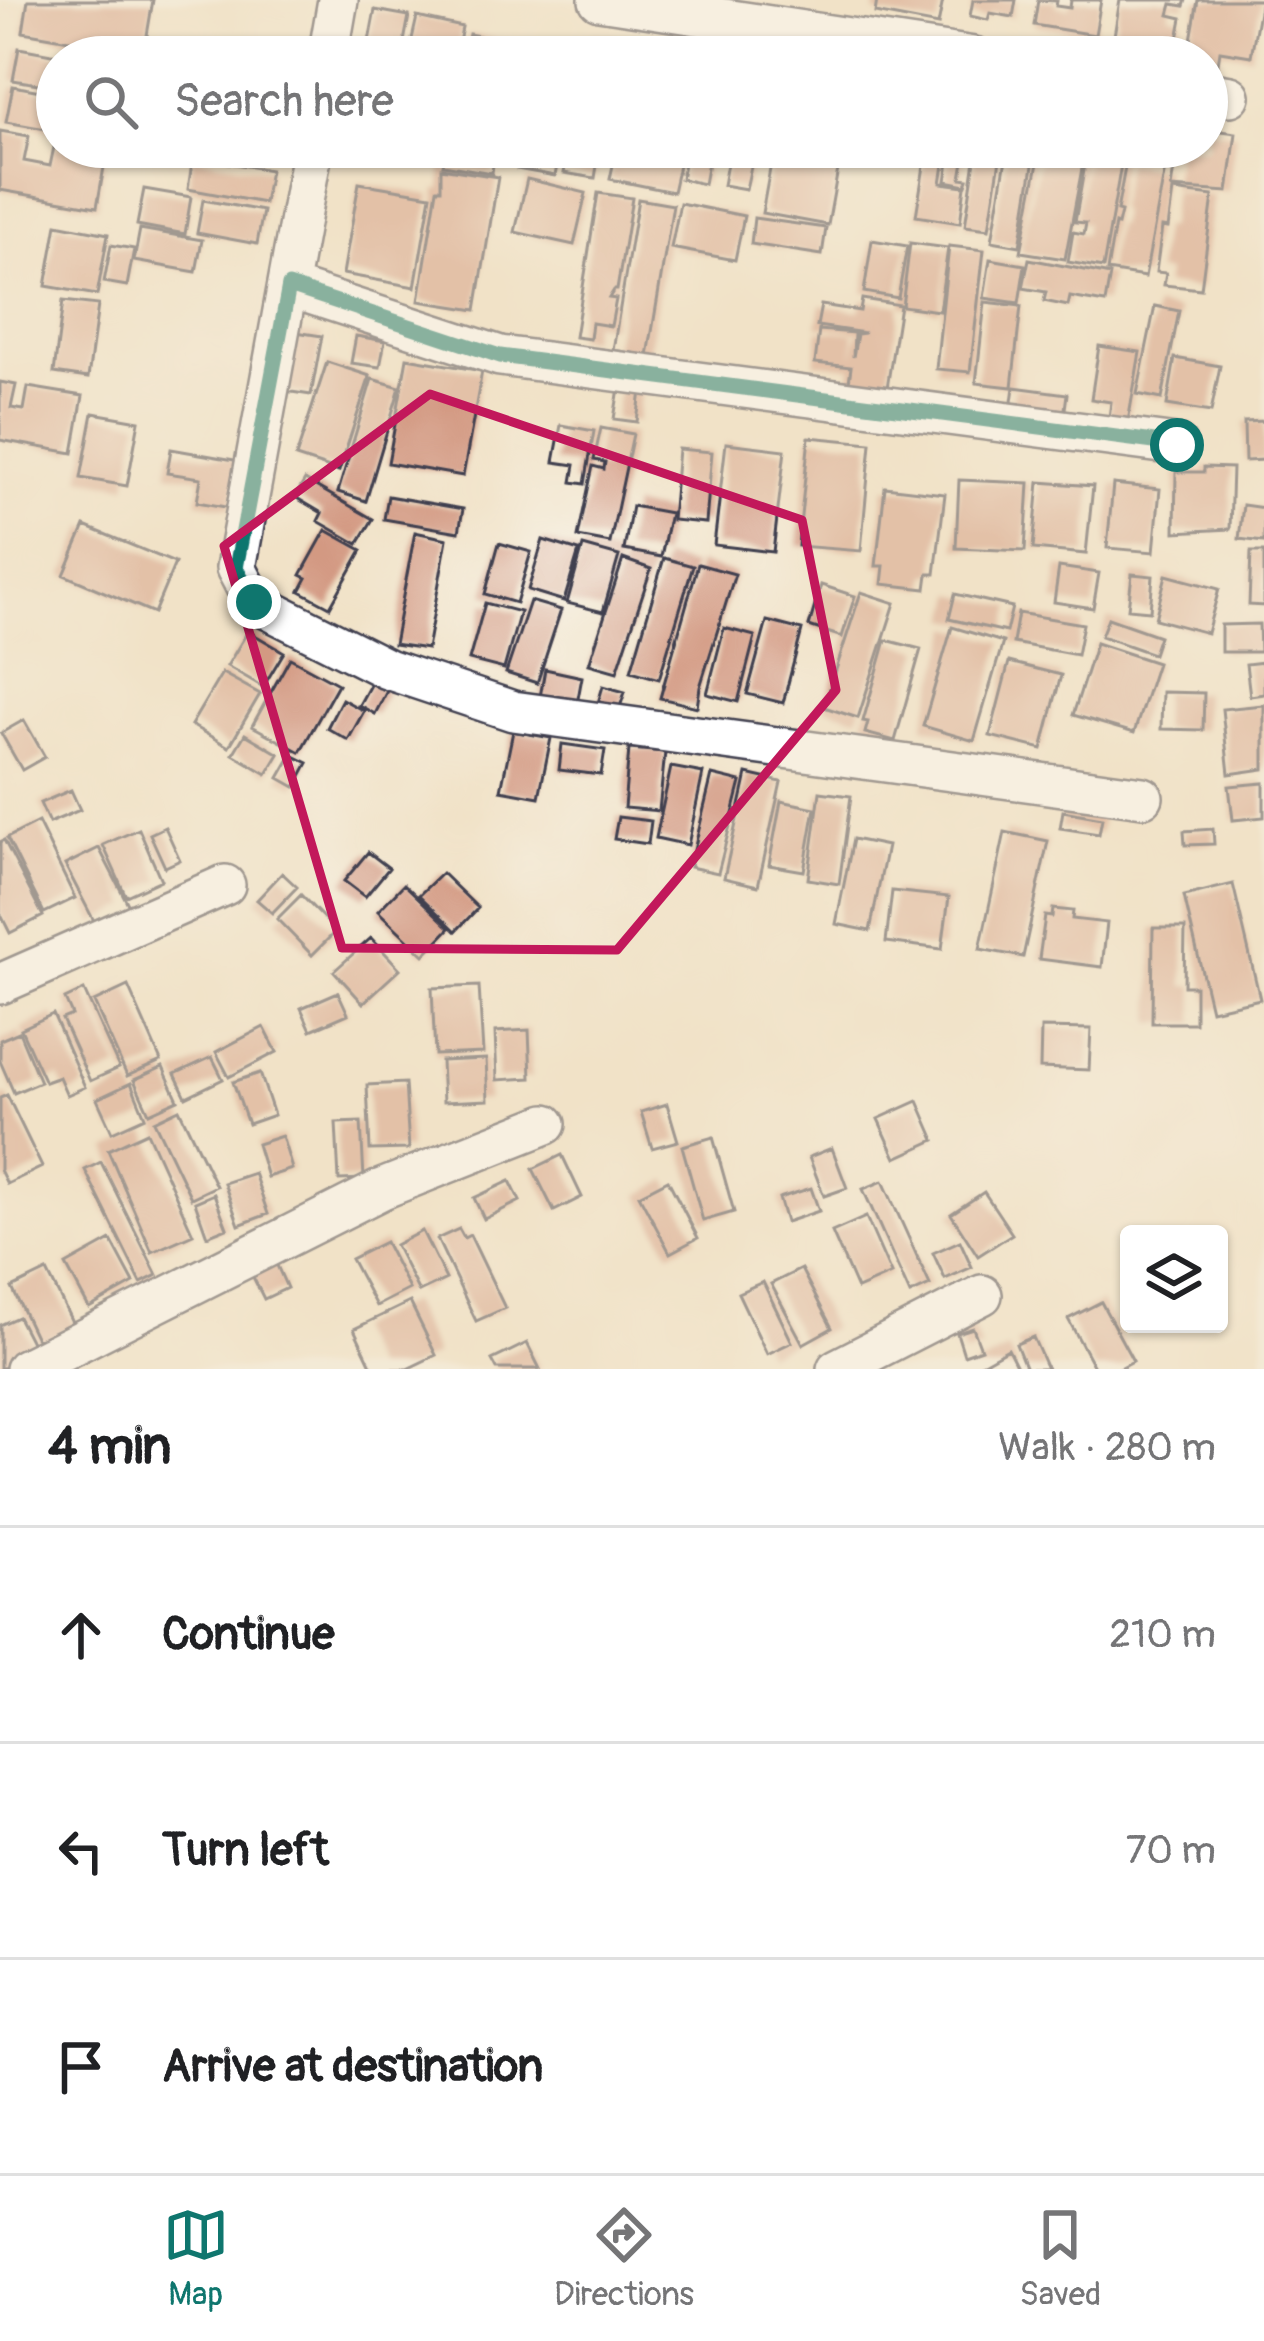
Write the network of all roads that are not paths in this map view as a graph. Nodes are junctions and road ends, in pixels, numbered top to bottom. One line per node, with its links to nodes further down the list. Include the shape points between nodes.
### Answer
1 (338, 0): 3 (street)
2 (599, 0): 4 (street)
3 (332, 36)
4 (836, 36)
5 (309, 168): 6 (street)
6 (289, 286): 7 (street, via 500,356); 8 (street, via 236,568 254,602 386,669 513,711)
7 (1177, 445)
8 (1143, 797)
9 (225, 885): 10 (street)
10 (0, 984)
11 (546, 1124): 13 (street, via 382,1190)
12 (982, 1295): 14 (street)
13 (25, 1369)
14 (837, 1369)

